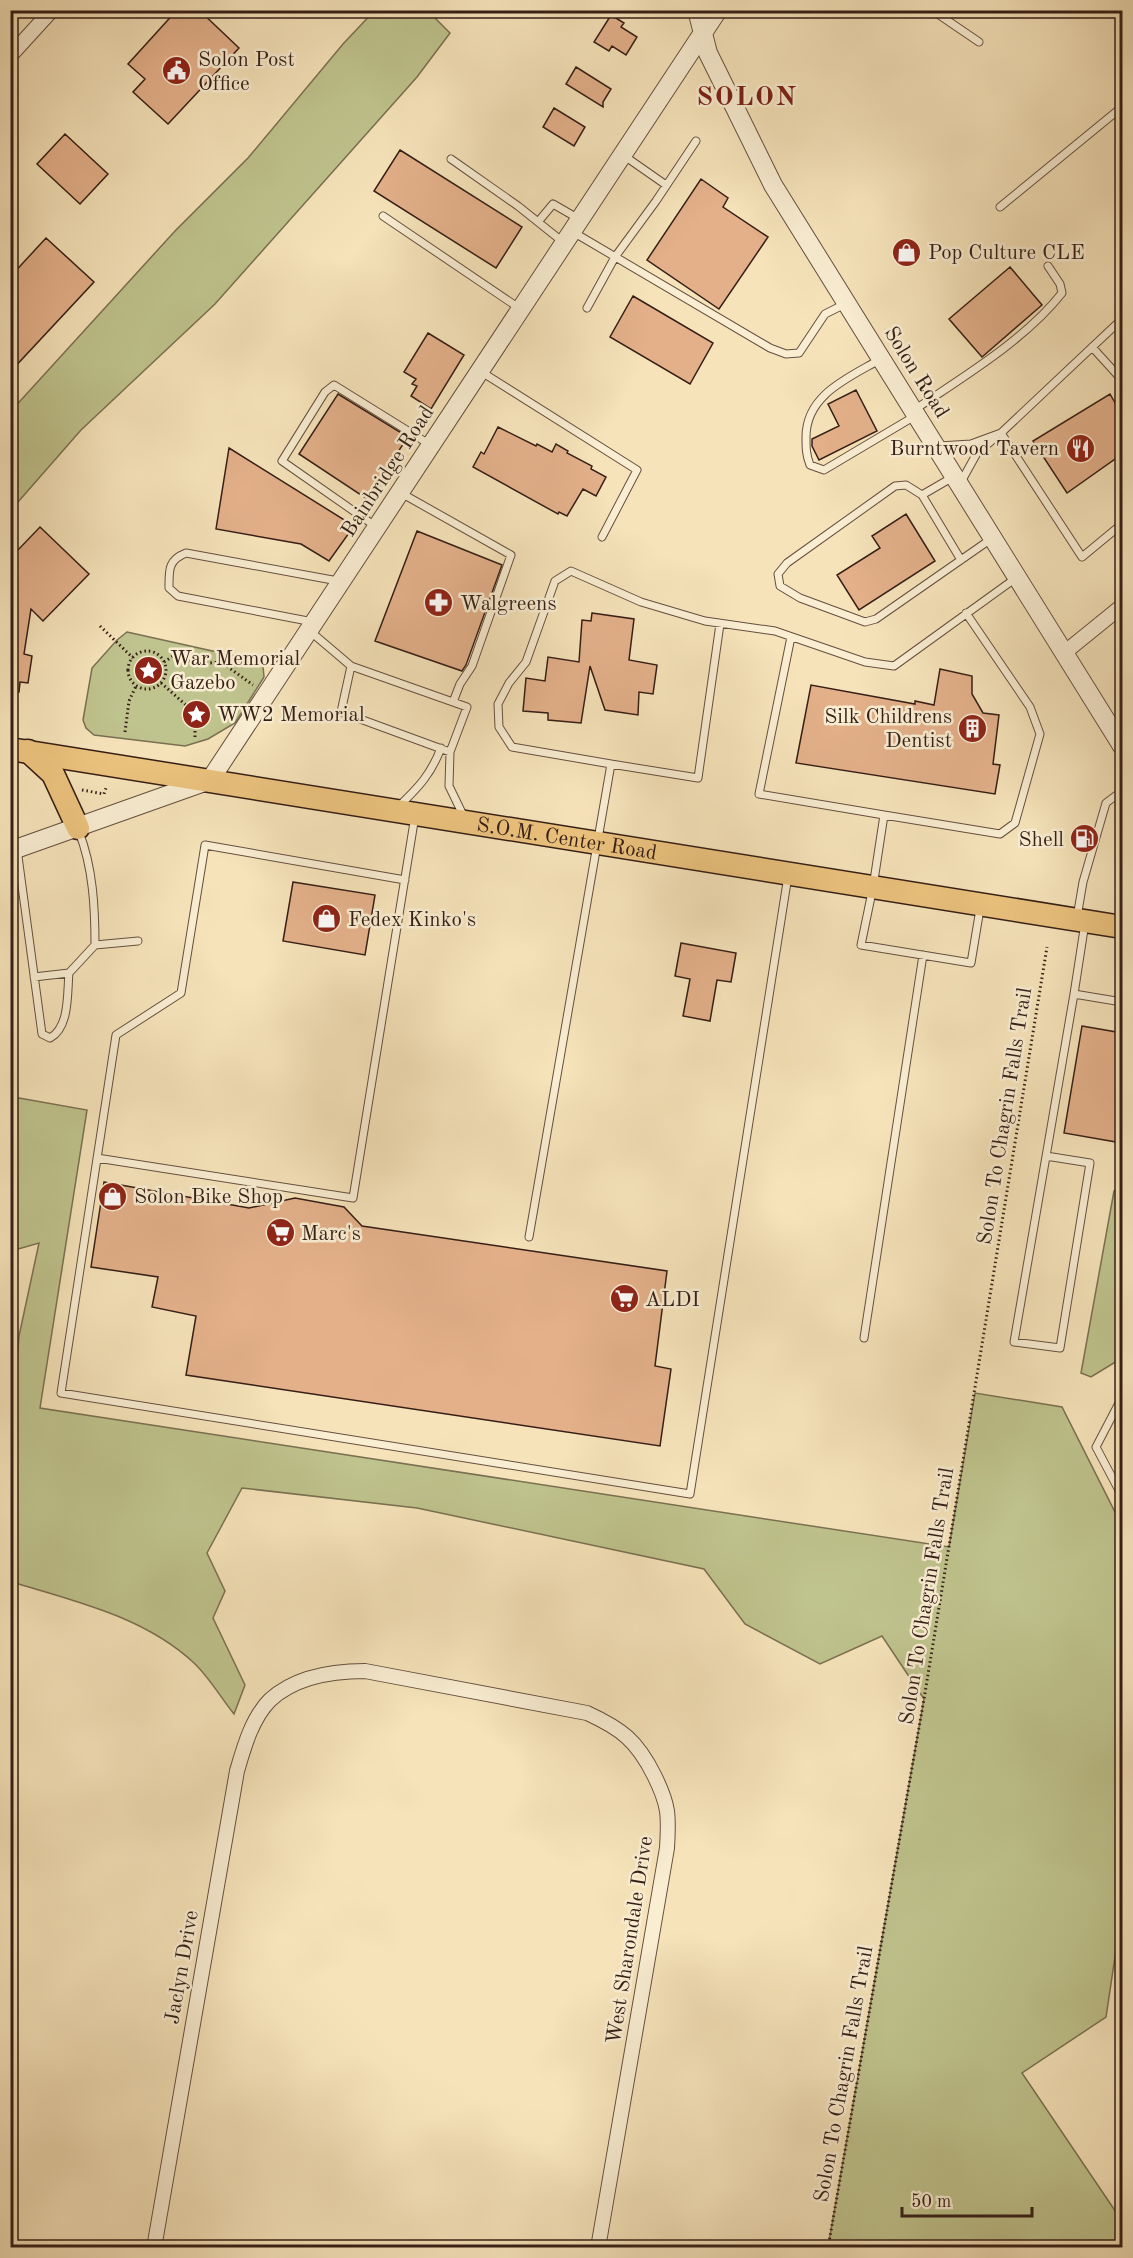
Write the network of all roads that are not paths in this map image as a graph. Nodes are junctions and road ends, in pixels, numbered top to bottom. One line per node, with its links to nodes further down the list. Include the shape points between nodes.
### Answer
1 (52, 10): 7 (street)
2 (697, 10): 5 (street, Solon Road)
3 (718, 10): 5 (street, Bainbridge Road)
4 (932, 10): 6 (lane)
5 (703, 34): 10 (street, Bainbridge Road); 19 (street, Solon Road, via 708,53 773,185)
6 (980, 42)
7 (10, 56)
8 (1122, 107): 13 (lane)
9 (696, 141): 12 (lane)
10 (623, 155): 12 (lane); 16 (street, Bainbridge Road)
11 (451, 159): 15 (lane)
12 (666, 185): 17 (lane)
13 (1000, 207)
14 (383, 216): 21 (lane)
15 (538, 222): 16 (lane); 16 (lane, via 553,204)
16 (572, 232): 17 (lane); 21 (street, Bainbridge Road)
17 (615, 257): 19 (lane, via 786,354 799,353 825,314); 20 (lane)
18 (1048, 266): 27 (lane, via 1062,293 1046,313)
19 (847, 303): 24 (street, Solon Road)
20 (587, 308)
21 (521, 309): 25 (street, Bainbridge Road)
22 (1122, 319): 23 (lane)
23 (1092, 347): 26 (lane); 28 (lane)
24 (882, 359): 27 (street, Solon Road); 27 (lane, via 829,390 815,406 806,430 810,465 824,470)
25 (480, 371): 29 (street, Bainbridge Road); 36 (lane, via 637,470)
26 (1122, 380)
27 (915, 413): 30 (street, Solon Road)
28 (1001, 433): 30 (lane, via 971,444); 31 (lane, via 977,453); 34 (lane, via 1082,557)
29 (431, 446): 32 (street, Bainbridge Road); 35 (lane, via 334,385 325,392 282,461)
30 (936, 446): 31 (street, Solon Road)
31 (957, 480): 33 (lane); 37 (street, Solon Road)
32 (400, 492): 35 (street, Bainbridge Road); 48 (lane, via 512,555 472,666)
33 (922, 495): 38 (lane); 38 (lane, via 906,485 895,486 787,563 778,574 780,586 800,598 865,622 876,619)
34 (1122, 524)
35 (377, 527): 40 (street, Bainbridge Road)
36 (602, 537)
37 (993, 537): 38 (lane); 39 (street, Solon Road)
38 (961, 560)
39 (1017, 577): 42 (lane); 46 (street, Solon Road)
40 (341, 582): 44 (street, Bainbridge Road); 44 (lane, via 186,552 176,557 169,569 168,588 178,596)
41 (1122, 606): 46 (street)
42 (966, 614): 45 (lane, via 894,666 865,662); 57 (lane, via 1030,707 1040,735 1015,823 1000,834)
43 (720, 624): 45 (lane); 53 (lane, via 698,778); 53 (lane, via 641,602 571,571 555,581 526,662 508,683 498,704 499,727 512,747)
44 (311, 626): 47 (lane); 54 (street, Bainbridge Road)
45 (791, 636): 57 (lane, via 759,794)
46 (1064, 653): 49 (street, Solon Road)
47 (351, 666): 48 (lane); 50 (lane, via 341,712)
48 (453, 702): 52 (lane, via 466,707)
49 (1122, 746)
50 (441, 748): 52 (lane); 56 (lane, via 433,769)
51 (19, 750): 54 (main road, S.O.M. Center Road); 59 (main road, via 53,774)
52 (450, 752): 58 (lane, via 449,789)
53 (611, 764): 60 (lane)
54 (210, 780): 56 (main road, S.O.M. Center Road); 59 (street)
55 (1122, 791): 66 (lane, via 1106,803 1083,882)
56 (405, 812): 58 (main road, S.O.M. Center Road); 63 (lane)
57 (884, 815): 64 (lane)
58 (466, 821): 60 (main road, S.O.M. Center Road)
59 (78, 828): 61 (street); 69 (lane, via 86,848 95,910)
60 (596, 843): 62 (main road, S.O.M. Center Road); 77 (lane)
61 (14, 850): 72 (lane)
62 (788, 874): 64 (main road, S.O.M. Center Road); 76 (lane, via 690,1494 61,1393)
63 (405, 879): 76 (lane, via 205,845 180,993 116,1035); 76 (lane, via 353,1198)
64 (873, 887): 65 (main road, S.O.M. Center Road); 70 (lane, via 861,945)
65 (981, 904): 66 (main road, S.O.M. Center Road); 70 (lane, via 971,963)
66 (1081, 921): 67 (main road, S.O.M. Center Road); 73 (lane)
67 (1119, 925)
68 (138, 941): 69 (lane)
69 (95, 945): 71 (lane)
70 (923, 955): 78 (lane)
71 (69, 974): 72 (lane); 72 (lane, via 63,1023 50,1038 42,1034)
72 (34, 977)
73 (1074, 994): 74 (lane); 75 (lane)
74 (1122, 1002)
75 (1046, 1156): 75 (lane, via 1014,1342 1060,1348 1090,1163)
76 (98, 1158)
77 (529, 1237)
78 (864, 1338)
79 (1122, 1400): 80 (lane, via 1096,1447)
80 (1122, 1496)
81 (269, 1701): 82 (street, Jaclyn Drive, via 255,1723 237,1771); 83 (street, West Sharondale Drive, via 285,1689 319,1676 365,1671 587,1713 611,1724 645,1755 665,1798 669,1821 667,1848)
82 (154, 2247)
83 (598, 2247)

